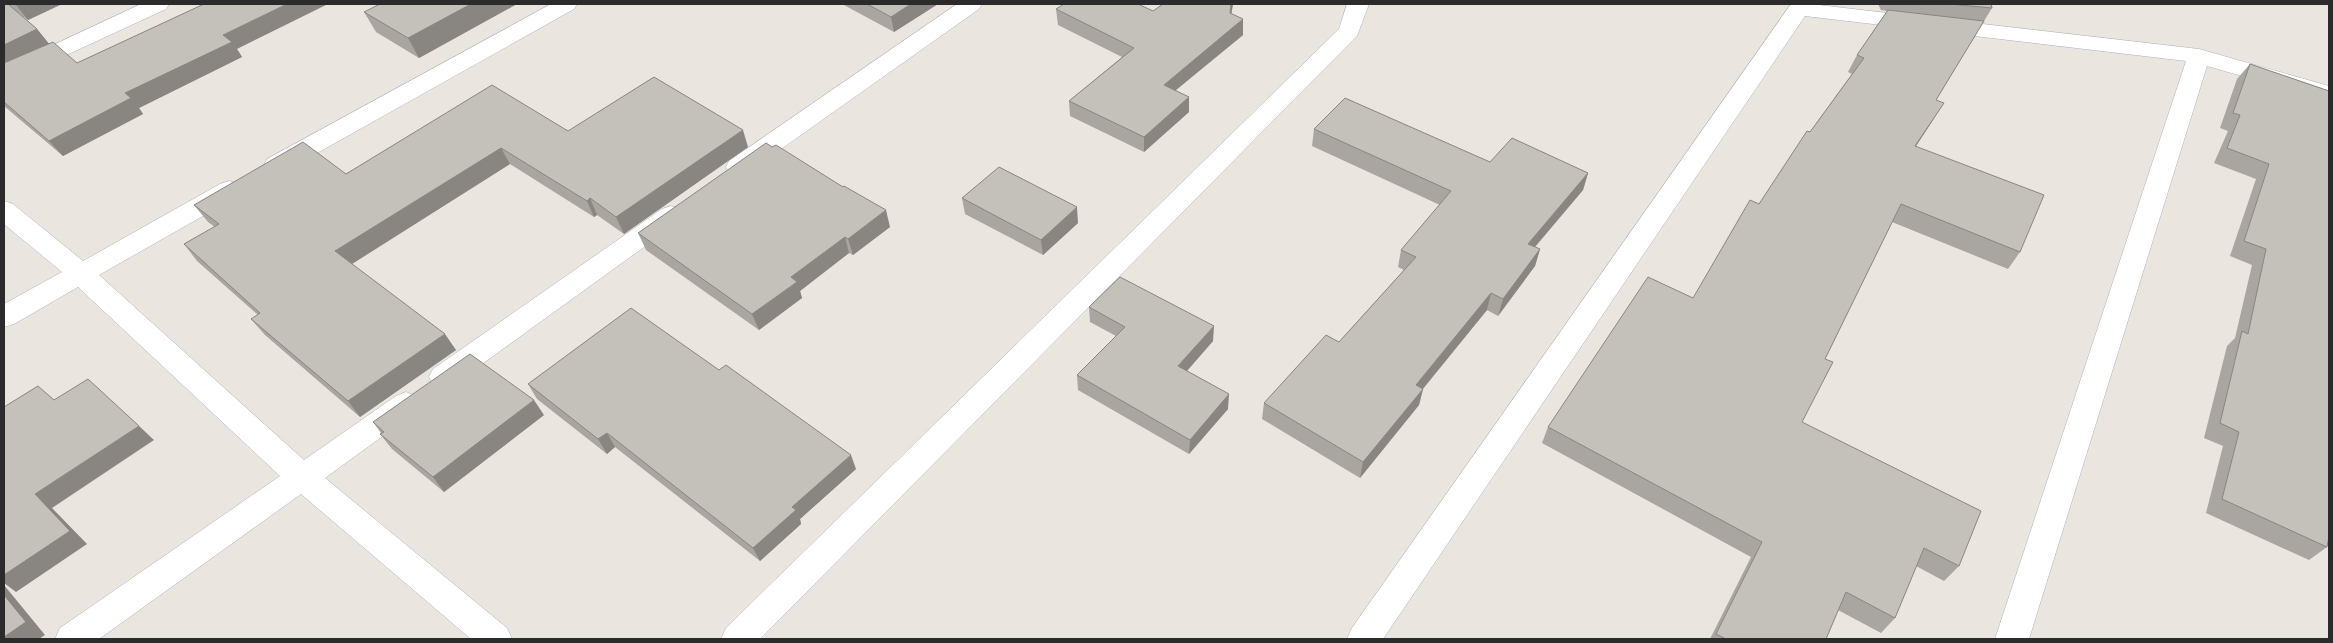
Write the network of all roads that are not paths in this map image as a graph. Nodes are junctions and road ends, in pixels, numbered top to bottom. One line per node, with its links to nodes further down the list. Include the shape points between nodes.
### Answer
1 (158, 4): 6 (street)
2 (566, 4): 11 (street)
3 (971, 4): 8 (street)
4 (1358, 4): 16 (street, via 1349,31)
5 (2199, 56): 7 (street); 17 (street, via 1799,9); 18 (street)
6 (4, 77)
7 (2329, 94)
8 (721, 180)
9 (689, 202): 13 (street)
10 (4, 210): 11 (street)
11 (80, 273): 12 (street); 13 (street)
12 (4, 317)
13 (302, 477): 14 (street); 15 (street)
14 (72, 639)
15 (495, 639)
16 (738, 639)
17 (1364, 639)
18 (2012, 639)

